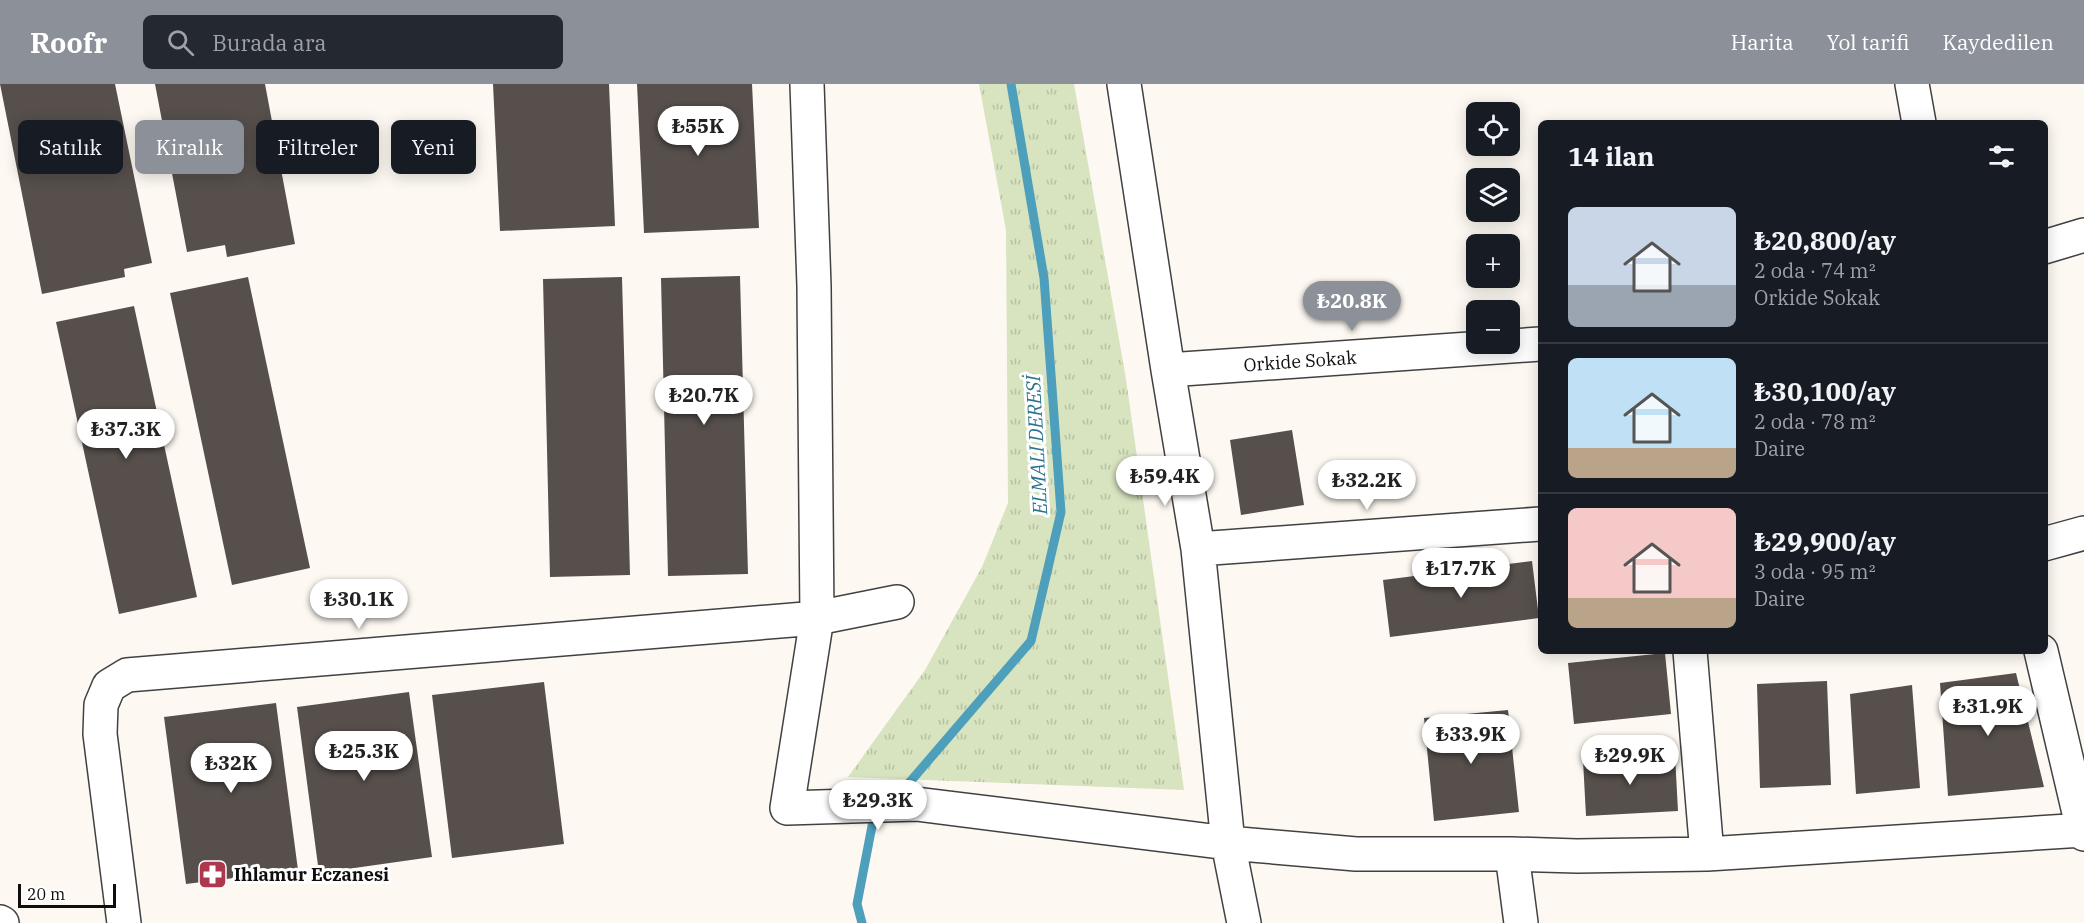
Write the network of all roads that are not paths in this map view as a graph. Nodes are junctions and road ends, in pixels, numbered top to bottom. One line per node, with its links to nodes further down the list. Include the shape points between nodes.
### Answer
1 (807, 84): 14 (street, via 814,286)
2 (1124, 84): 8 (street)
3 (1912, 84): 4 (street)
4 (1918, 120)
5 (2084, 235): 6 (street)
6 (2048, 246)
7 (1538, 344): 8 (street, Orkide Sokak)
8 (1168, 370): 12 (street)
9 (1538, 524): 12 (street)
10 (2084, 532): 11 (street)
11 (2048, 543)
12 (1198, 549): 18 (street)
13 (897, 602): 14 (street)
14 (817, 618): 18 (street, via 787,808 916,804); 21 (street, via 127,675 109,686 101,705 100,734)
15 (1690, 654): 20 (street)
16 (2042, 654): 17 (street)
17 (2084, 832): 20 (street)
18 (1228, 843): 19 (street, via 1356,854); 22 (street)
19 (1512, 854): 20 (street); 23 (street)
20 (1707, 854)
21 (124, 923)
22 (1244, 923)
23 (1521, 923)

